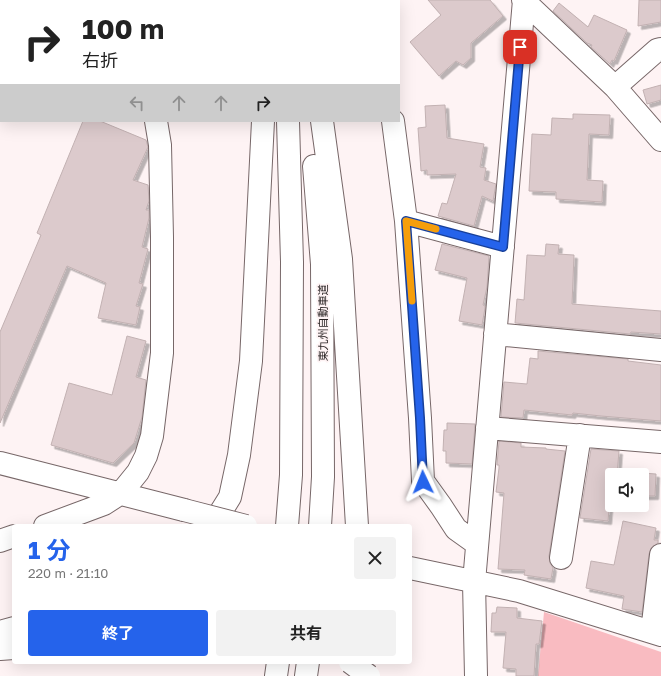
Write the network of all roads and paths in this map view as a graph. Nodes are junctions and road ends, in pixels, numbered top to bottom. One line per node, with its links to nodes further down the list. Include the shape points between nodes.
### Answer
1 (524, 0): 3 (main road); 12 (main road)
2 (661, 49): 3 (main road)
3 (615, 86): 10 (main road)
4 (156, 122): 19 (main road, via 160,145 162,353 152,436 138,472)
5 (263, 122): 21 (main road, via 251,361 239,455 230,497)
6 (288, 122): 23 (main road, via 292,270 291,475)
7 (311, 122): 24 (main road, 東九州自動車道, via 322,264 324,477)
8 (322, 122): 25 (main road, via 341,259)
9 (393, 122): 11 (main road)
10 (658, 131)
11 (406, 221): 12 (main road); 28 (main road, via 423,482 456,529)
12 (503, 247): 13 (main road)
13 (495, 334): 14 (main road); 15 (main road)
14 (661, 350)
15 (487, 428): 16 (main road); 28 (main road)
16 (580, 435): 17 (main road); 30 (main road)
17 (661, 442)
18 (0, 463): 19 (main road)
19 (121, 494): 20 (main road, via 104,504); 22 (main road, bridge)
20 (50, 524)
21 (213, 524)
22 (238, 524)
23 (287, 524)
24 (320, 524)
25 (357, 524)
26 (12, 537): 27 (main road)
27 (0, 541)
28 (477, 544): 32 (main road)
29 (661, 555): 35 (main road)
30 (561, 558)
31 (412, 568): 32 (main road)
32 (474, 582): 35 (main road, via 518,591); 46 (main road)
33 (12, 629): 34 (main road)
34 (0, 632)
35 (656, 634)
36 (12, 648): 37 (main road)
37 (0, 649)
38 (278, 664): 42 (main road)
39 (308, 664): 43 (main road)
40 (353, 664): 45 (main road, bridge)
41 (363, 664): 44 (main road)
42 (276, 676)
43 (306, 676)
44 (363, 676)
45 (370, 676)
46 (476, 676)

